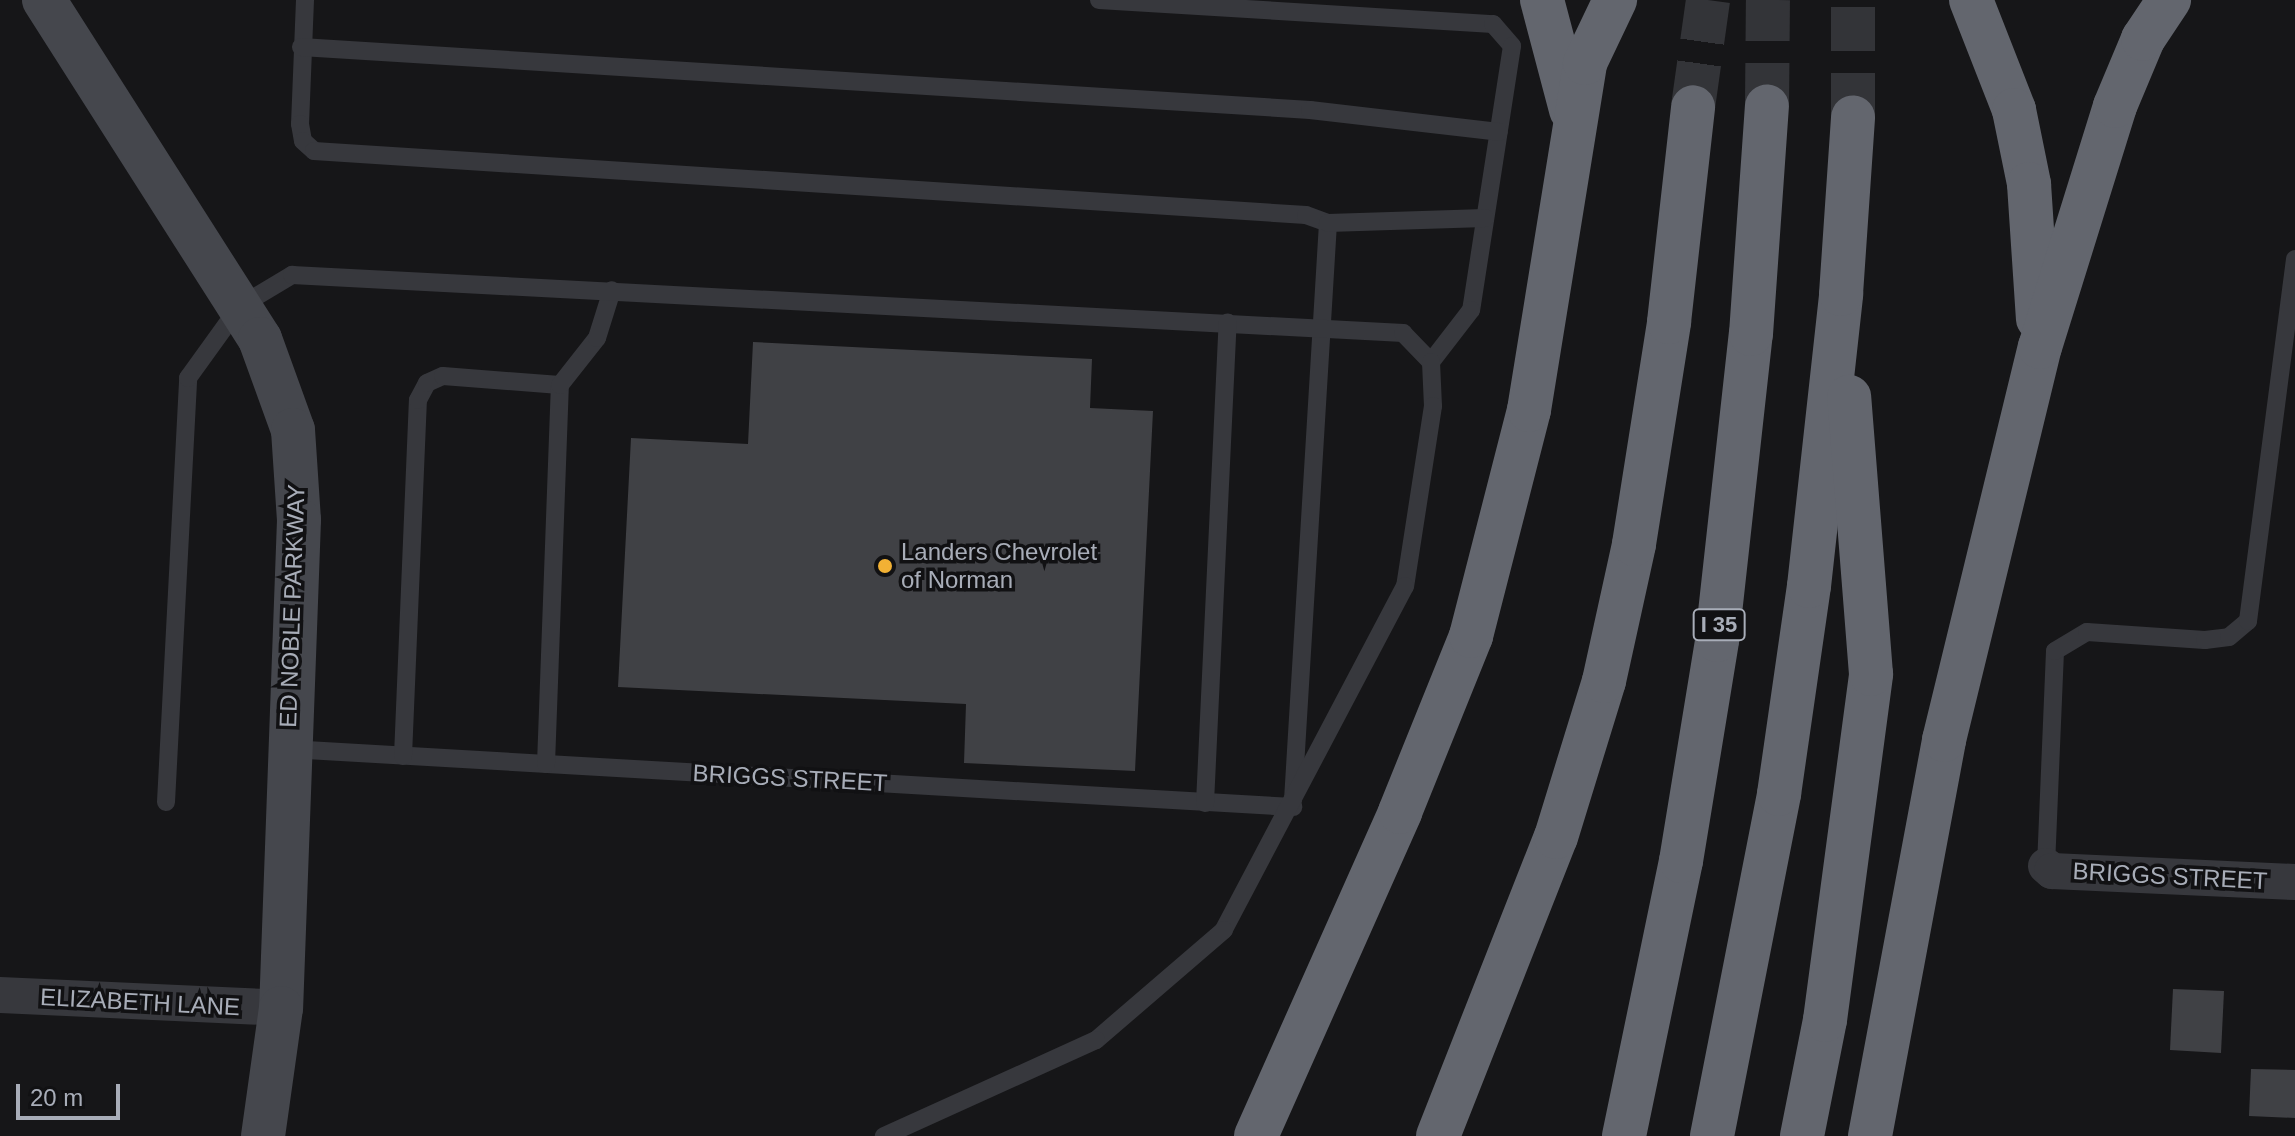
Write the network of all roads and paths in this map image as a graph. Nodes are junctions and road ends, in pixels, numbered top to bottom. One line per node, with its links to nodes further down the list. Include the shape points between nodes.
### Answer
1 (44, 0): 19 (main road, ED NOBLE PARKWAY)
2 (305, 0): 8 (lane)
3 (1099, 0): 13 (lane, via 1493,24 1512,46)
4 (1542, 0): 11 (highway)
5 (1615, 0): 11 (highway, via 1585,63)
6 (1971, 0): 22 (highway, via 2014,110 2029,184)
7 (2169, 0): 22 (highway, via 2143,39 2115,106)
8 (301, 47): 13 (lane, via 1310,110); 15 (lane, via 300,124 303,141 314,151 1306,215)
9 (1693, 107): 38 (highway, via 1669,322 1634,544 1604,681 1556,837)
10 (1767, 107): 39 (highway, I 35, via 1749,350 1717,640 1681,861)
11 (1573, 117): 37 (highway, via 1529,410 1471,636)
12 (1853, 117): 18 (highway)
13 (1499, 132): 14 (lane)
14 (1485, 218): 15 (lane); 23 (lane, via 1471,310)
15 (1328, 223): 21 (lane)
16 (2295, 259): 31 (lane, via 2248,621 2229,637 2205,640 2087,632 2055,651)
17 (612, 290): 19 (lane, via 292,275); 20 (lane); 24 (lane, via 597,338)
18 (1841, 294): 40 (highway, via 1809,586 1779,794); 41 (highway, via 1871,674 1825,1020)
19 (240, 306): 25 (main road, ED NOBLE PARKWAY, via 280,387 295,454 299,520); 28 (lane, via 188,378)
20 (1228, 323): 21 (lane); 29 (lane)
21 (1323, 328): 23 (lane, via 1403,333); 30 (lane)
22 (2040, 347): 42 (highway, via 1944,740)
23 (1431, 362): 30 (lane, via 1433,406 1405,586)
24 (560, 385): 26 (lane, via 443,376 427,383 418,400); 27 (lane)
25 (287, 749): 26 (lane, BRIGGS STREET); 34 (main road, ED NOBLE PARKWAY)
26 (403, 756): 27 (lane, BRIGGS STREET)
27 (546, 764): 29 (lane, BRIGGS STREET)
28 (166, 802)
29 (1205, 803): 30 (lane, BRIGGS STREET)
30 (1293, 807): 36 (lane, via 1224,930 1096,1040)
31 (2046, 866): 32 (street, BRIGGS STREET, via 2052,871)
32 (2295, 882)
33 (0, 995): 34 (street, ELIZABETH LANE)
34 (281, 1008): 35 (main road, ED NOBLE PARKWAY)
35 (263, 1136)
36 (884, 1136)
37 (1256, 1136)
38 (1438, 1136)
39 (1624, 1136)
40 (1712, 1136)
41 (1802, 1136)
42 (1870, 1136)

